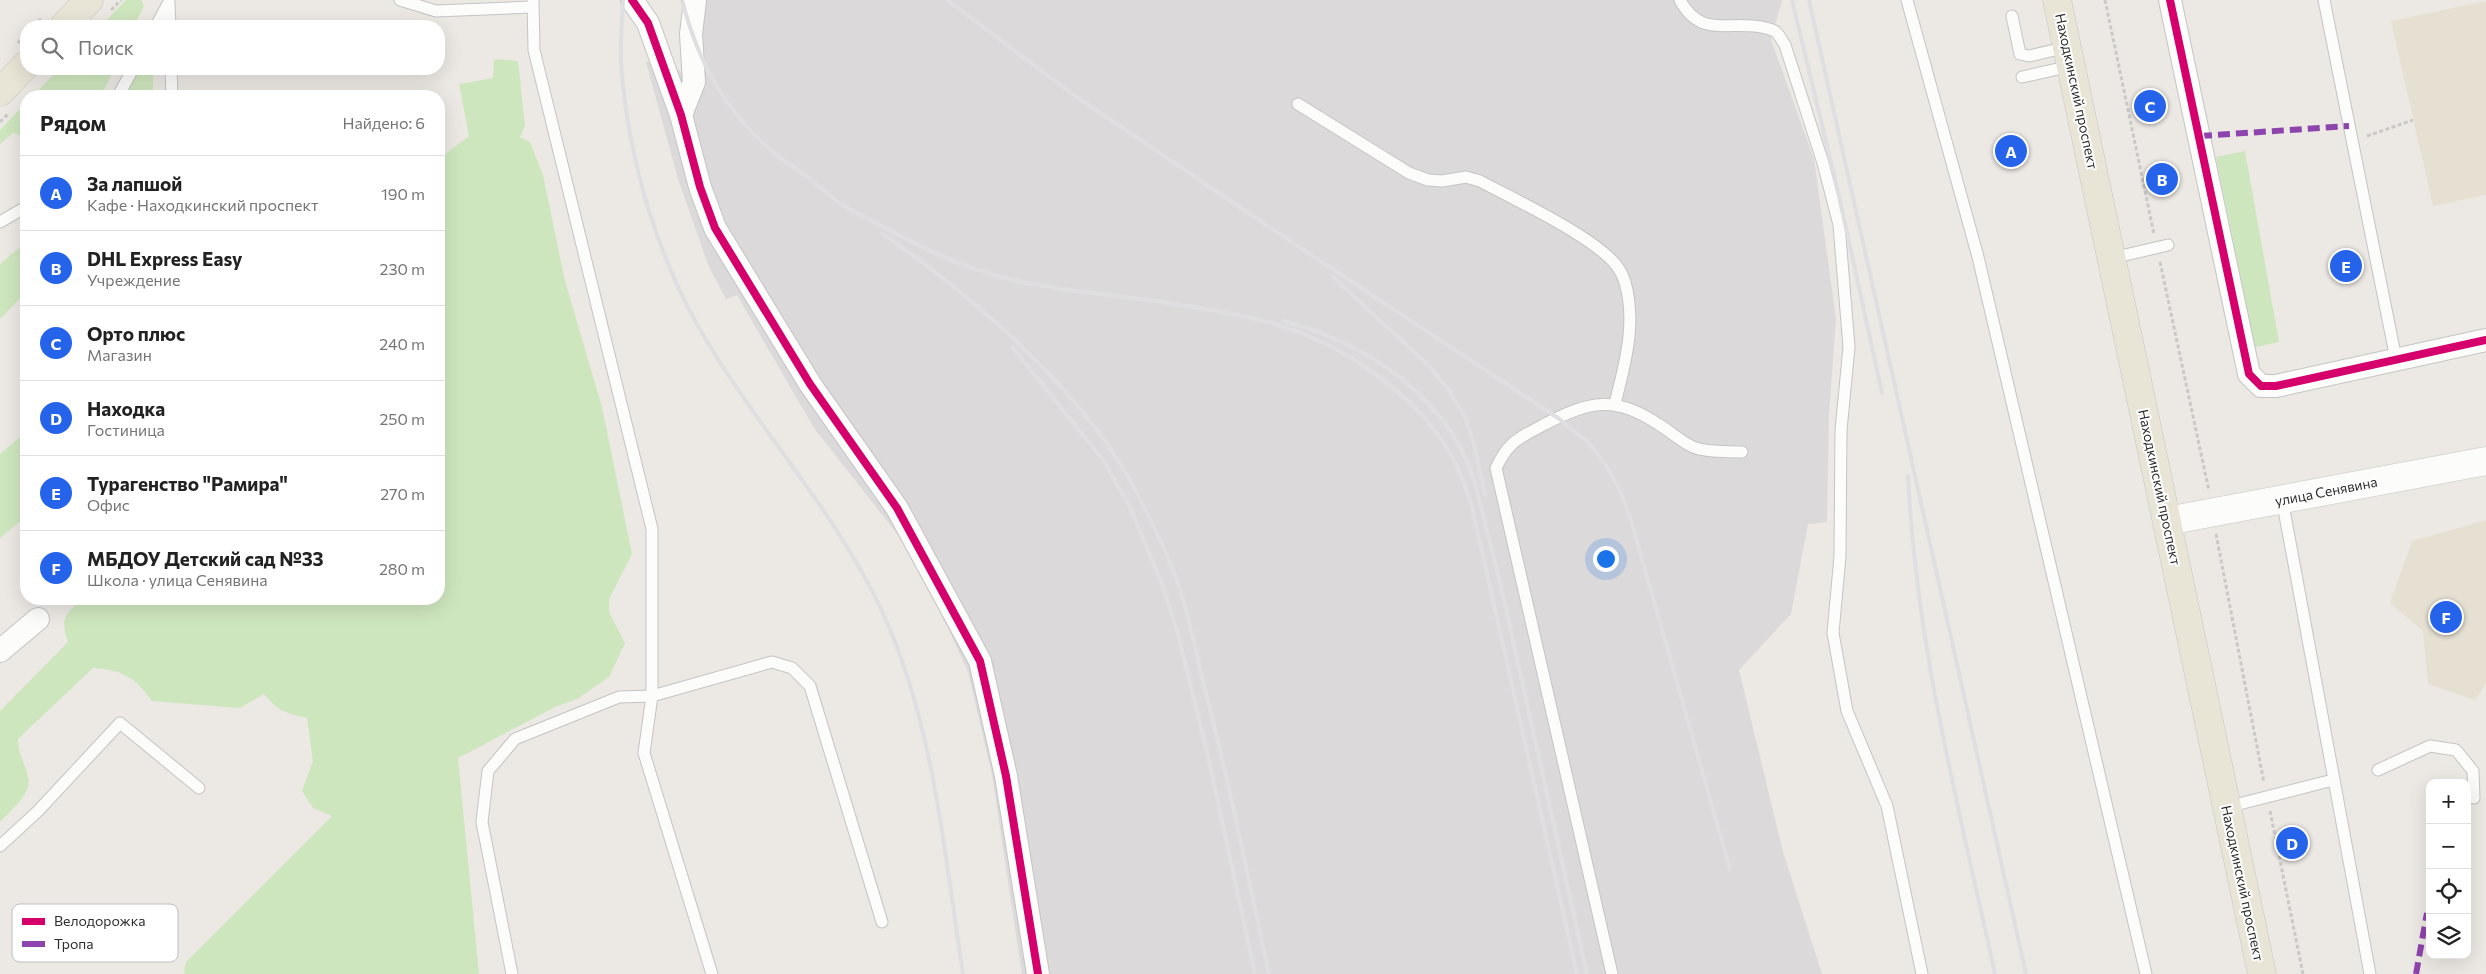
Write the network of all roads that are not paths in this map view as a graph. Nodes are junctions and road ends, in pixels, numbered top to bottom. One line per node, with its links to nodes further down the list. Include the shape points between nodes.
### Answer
1 (89, 0): 13 (main road)
2 (400, 0): 11 (lane, via 436,11)
3 (632, 0): 25 (street, via 648,23)
4 (695, 0): 25 (street, via 690,34 694,82)
5 (1680, 0): 51 (lane, via 1690,17 1699,23 1757,26 1775,31 1785,45 1839,225 1849,347 1841,430 1840,556 1833,633 1847,711 1887,806)
6 (1907, 0): 52 (lane, via 1978,257)
7 (2057, 0): 16 (main road, Находкинский проспект)
8 (2170, 0): 31 (street, via 2212,235 2249,374 2261,386 2276,386)
9 (2324, 0): 31 (lane)
10 (169, 1): 14 (lane); 15 (lane)
11 (532, 3): 39 (lane, via 534,50 652,529)
12 (2012, 16): 16 (lane, via 2020,54)
13 (70, 20)
14 (159, 20)
15 (170, 20)
16 (2069, 57): 20 (lane); 29 (main road, Находкинский проспект)
17 (20, 71): 23 (main road)
18 (130, 75): 21 (lane)
19 (171, 75): 22 (lane)
20 (2022, 77)
21 (121, 90)
22 (172, 90)
23 (0, 92)
24 (1298, 104): 32 (lane, via 1409,173 1428,180 1466,177 1480,181 1596,246 1619,269 1630,314 1630,337)
25 (681, 115): 49 (street, via 714,228 810,384 897,508 980,661 1006,776)
26 (20, 210): 27 (lane)
27 (0, 222)
28 (2163, 247): 29 (lane)
29 (2112, 258): 36 (main road, Находкинский проспект)
30 (2486, 340): 31 (street)
31 (2396, 359)
32 (1615, 404): 33 (lane, via 1644,414 1693,447); 50 (lane, via 1597,404 1574,412 1514,441 1504,450 1496,468)
33 (1742, 452)
34 (2486, 461): 35 (street, улица Сенявина)
35 (2282, 499): 36 (street, улица Сенявина); 41 (lane)
36 (2167, 521): 44 (main road, Находкинский проспект)
37 (38, 619): 38 (street)
38 (0, 651)
39 (652, 696): 46 (lane, via 772,662 792,668 810,686); 47 (lane, via 619,696 515,739 488,771 482,822); 48 (lane, via 644,753)
40 (2378, 770): 43 (lane, via 2430,746 2456,750 2473,771)
41 (2333, 780): 44 (lane); 54 (lane)
42 (199, 788): 45 (lane, via 120,723 38,811)
43 (2474, 798)
44 (2227, 807): 53 (main road, Находкинский проспект)
45 (0, 846)
46 (882, 922)
47 (512, 974)
48 (712, 974)
49 (1038, 974)
50 (1612, 974)
51 (1922, 974)
52 (2146, 974)
53 (2262, 974)
54 (2370, 974)

